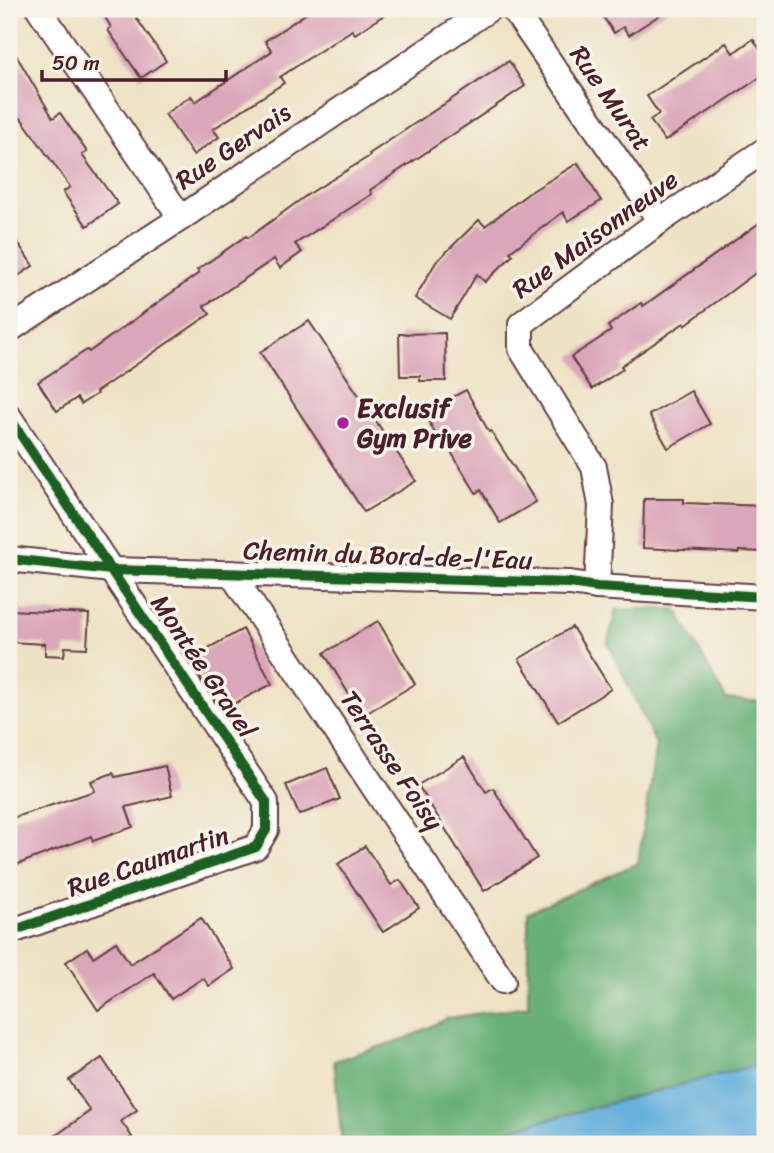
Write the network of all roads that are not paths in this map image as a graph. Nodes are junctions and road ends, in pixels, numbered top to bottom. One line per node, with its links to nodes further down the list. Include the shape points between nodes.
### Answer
1 (39, 9): 5 (street)
2 (489, 9): 5 (street, Rue Gervais)
3 (513, 9): 6 (street, Rue Murat)
4 (765, 150): 6 (street, Rue Maisonneuve)
5 (181, 218): 7 (street, Rue Gervais)
6 (660, 221): 12 (street, Rue Maisonneuve, via 522,324 522,349 594,467 601,505)
7 (9, 330)
8 (9, 417): 10 (street, Montée Gravel)
9 (9, 559): 10 (street, Chemin du Bord-de-l'Eau)
10 (112, 570): 11 (street, Chemin du Bord-de-l'Eau); 14 (street, Montée Gravel)
11 (231, 573): 12 (street, Chemin du Bord-de-l'Eau); 16 (street, Terrasse Foisy)
12 (597, 587): 13 (street, Chemin du Bord-de-l'Eau)
13 (765, 597)
14 (266, 802): 15 (street, Rue Caumartin, via 266,830 256,847)
15 (9, 932)
16 (503, 981)

